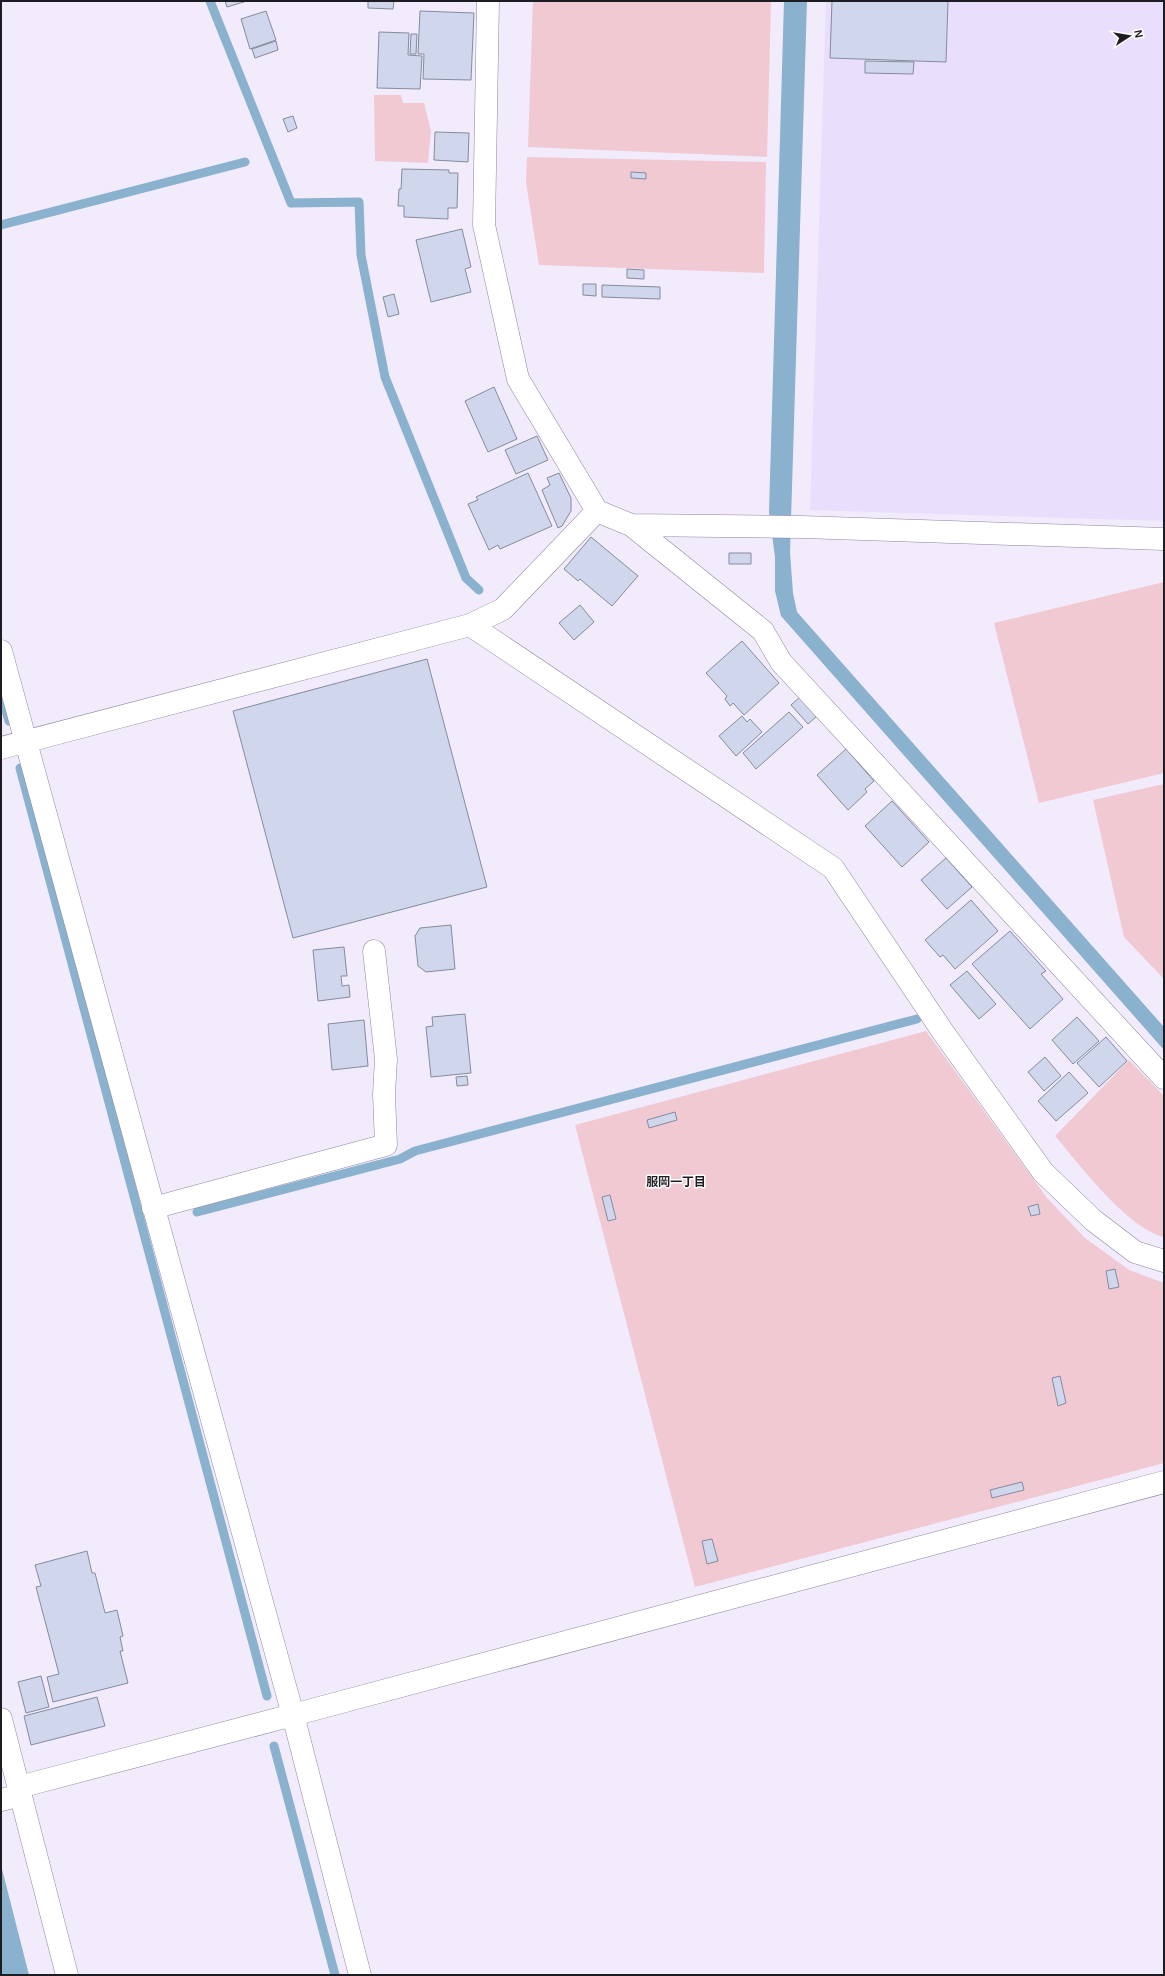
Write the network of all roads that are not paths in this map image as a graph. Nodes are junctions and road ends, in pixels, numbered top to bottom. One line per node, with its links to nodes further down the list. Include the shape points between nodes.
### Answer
1 (488, 1): 2 (street, via 484,225 518,379)
2 (597, 511): 3 (street); 5 (street, via 503,609)
3 (631, 525): 4 (street); 10 (street, via 763,631 781,662)
4 (1164, 539)
5 (470, 625): 7 (street); 12 (street, via 833,868 943,1032 1043,1172 1093,1220 1135,1252)
6 (1, 651): 7 (street)
7 (25, 741): 8 (street); 11 (street)
8 (1, 748)
9 (374, 951): 11 (street, via 386,1059 386,1145)
10 (1164, 1078)
11 (153, 1208): 14 (street)
12 (1164, 1261)
13 (1164, 1482): 14 (street)
14 (293, 1716): 16 (street); 18 (street)
15 (1, 1719): 16 (street)
16 (11, 1796): 17 (street)
17 (67, 1975)
18 (360, 1975)

